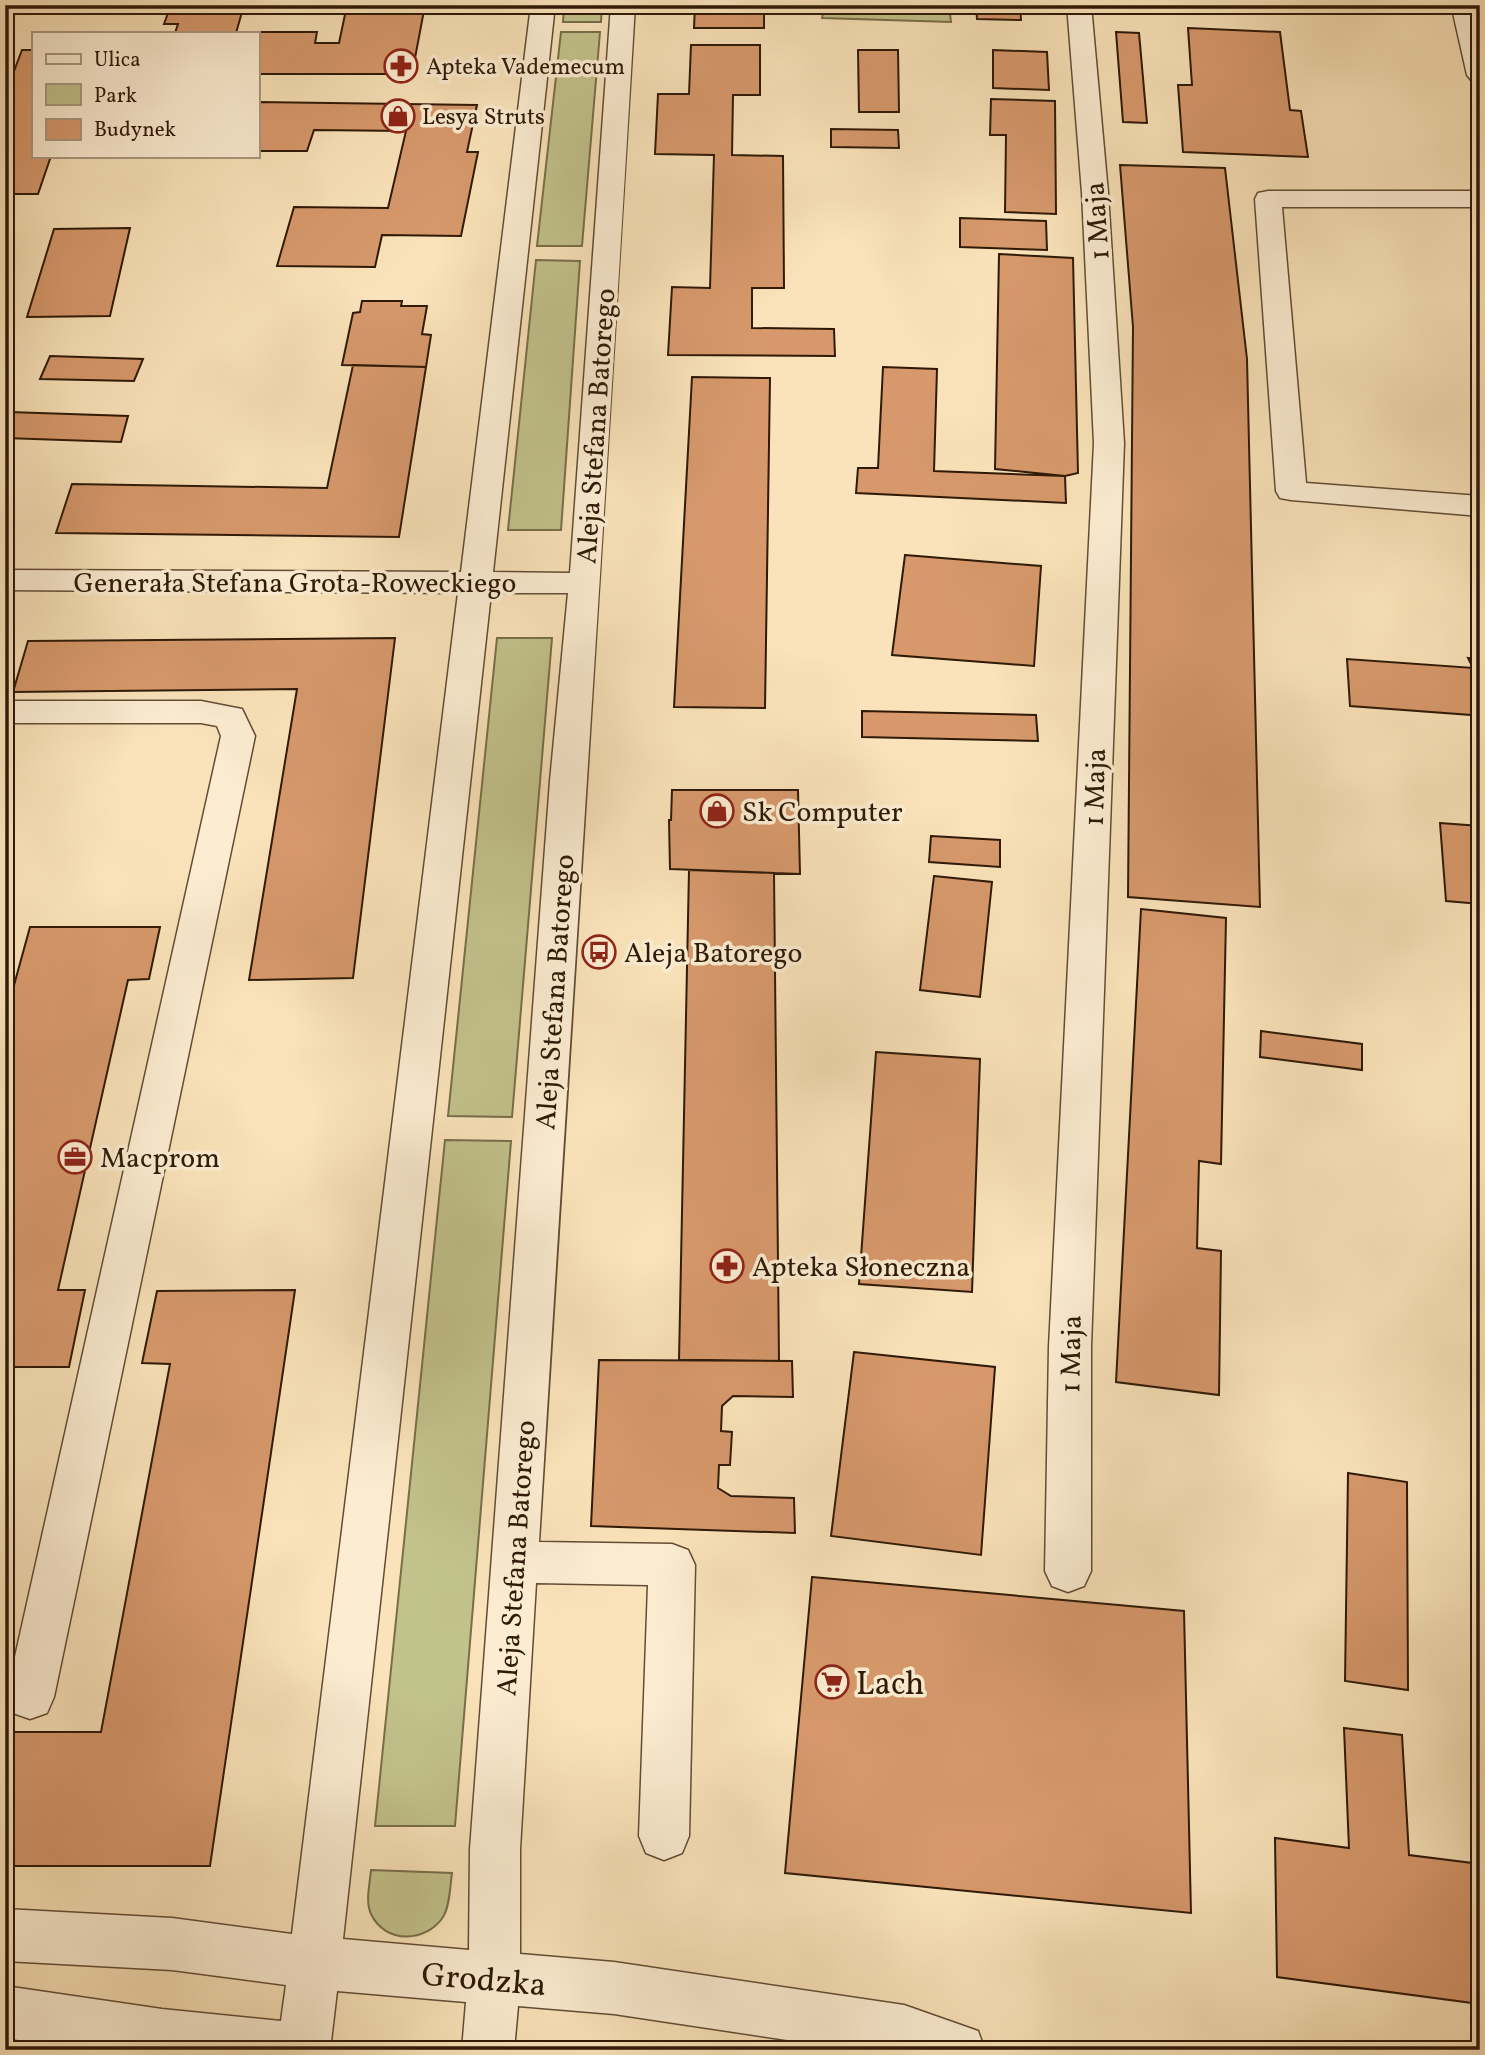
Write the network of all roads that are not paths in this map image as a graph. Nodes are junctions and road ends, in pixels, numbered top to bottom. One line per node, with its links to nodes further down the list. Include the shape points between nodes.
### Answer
1 (543, 5): 8 (street)
2 (623, 5): 9 (street, Aleja Stefana Batorego)
3 (1079, 5): 13 (street, 1 Maja, via 1109,443 1070,1347)
4 (1465, 13): 5 (street)
5 (1480, 75)
6 (1480, 199): 7 (street, via 1268,199 1291,491)
7 (1480, 506)
8 (476, 583): 9 (street, Generała Stefana Grota-Roweckiego); 10 (street, Generała Stefana Grota-Roweckiego); 17 (street)
9 (585, 583): 12 (street, Aleja Stefana Batorego)
10 (7, 584)
11 (5, 712): 14 (street, via 201,712 230,717 238,736)
12 (515, 1562): 15 (street, via 672,1566); 18 (street, Aleja Stefana Batorego, via 495,1849)
13 (1068, 1570)
14 (30, 1697)
15 (664, 1836)
16 (5, 1936): 17 (street, Grodzka, via 172,1944)
17 (315, 1963): 18 (street, Grodzka); 20 (street)
18 (494, 1979): 21 (street, Aleja Stefana Batorego); 22 (street, Grodzka, via 625,1990 904,2031)
19 (5, 2012): 20 (street)
20 (303, 2050)
21 (488, 2050)
22 (959, 2050)

